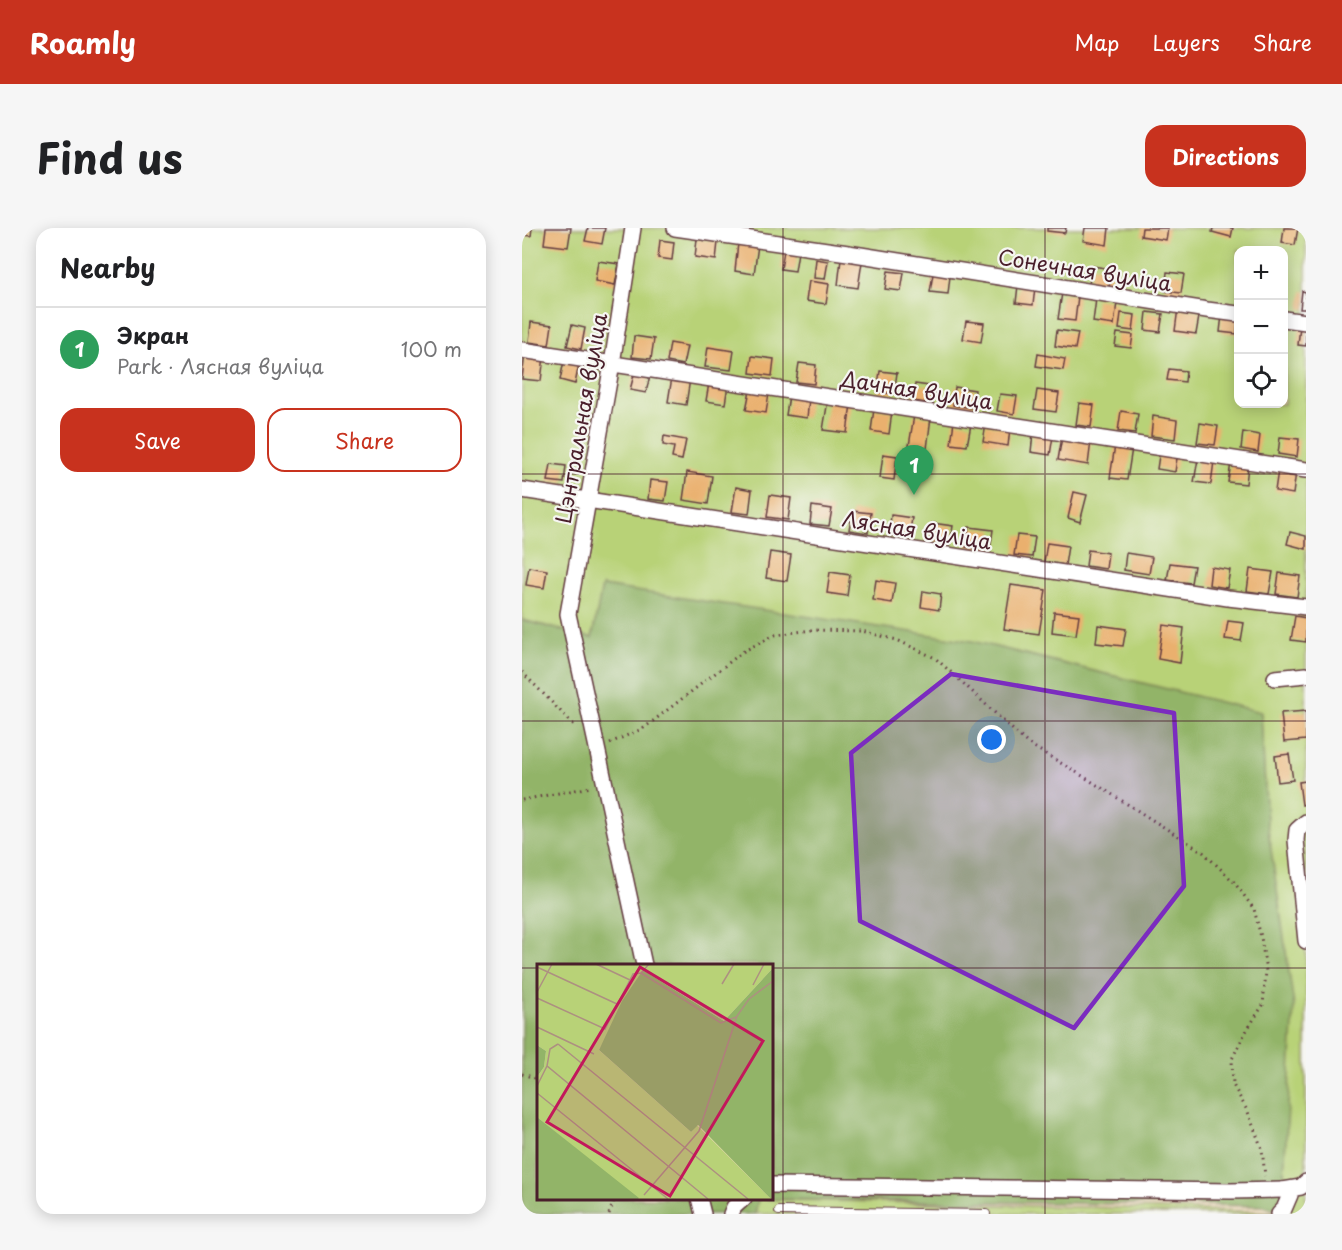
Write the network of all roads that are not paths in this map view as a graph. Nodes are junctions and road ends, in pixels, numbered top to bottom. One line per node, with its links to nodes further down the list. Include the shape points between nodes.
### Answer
1 (633, 228): 7 (street, Цэнтральная вуліца)
2 (675, 228): 3 (street, Сонечная вуліца)
3 (1234, 313)
4 (1288, 320): 5 (street)
5 (1306, 322)
6 (522, 350): 7 (street, Дачная вуліца)
7 (612, 364): 8 (street, Дачная вуліца); 10 (street, Цэнтральная вуліца)
8 (1306, 470)
9 (522, 490): 10 (street, Лясная вуліца)
10 (587, 500): 11 (street, Лясная вуліца); 16 (street, Цэнтральная вуліца, via 568,614)
11 (1306, 607)
12 (1306, 675): 13 (street)
13 (1275, 678)
14 (1306, 822): 15 (street, via 1297,830 1296,840)
15 (1306, 940)
16 (644, 964)
17 (1306, 1182): 19 (street, via 1301,1187)
18 (772, 1185): 19 (street)
19 (1283, 1190): 26 (street, via 1290,1195)
20 (699, 1199): 23 (street)
21 (742, 1199): 24 (street)
22 (779, 1211): 25 (lane)
23 (703, 1214)
24 (731, 1214)
25 (986, 1214)
26 (1279, 1214)

